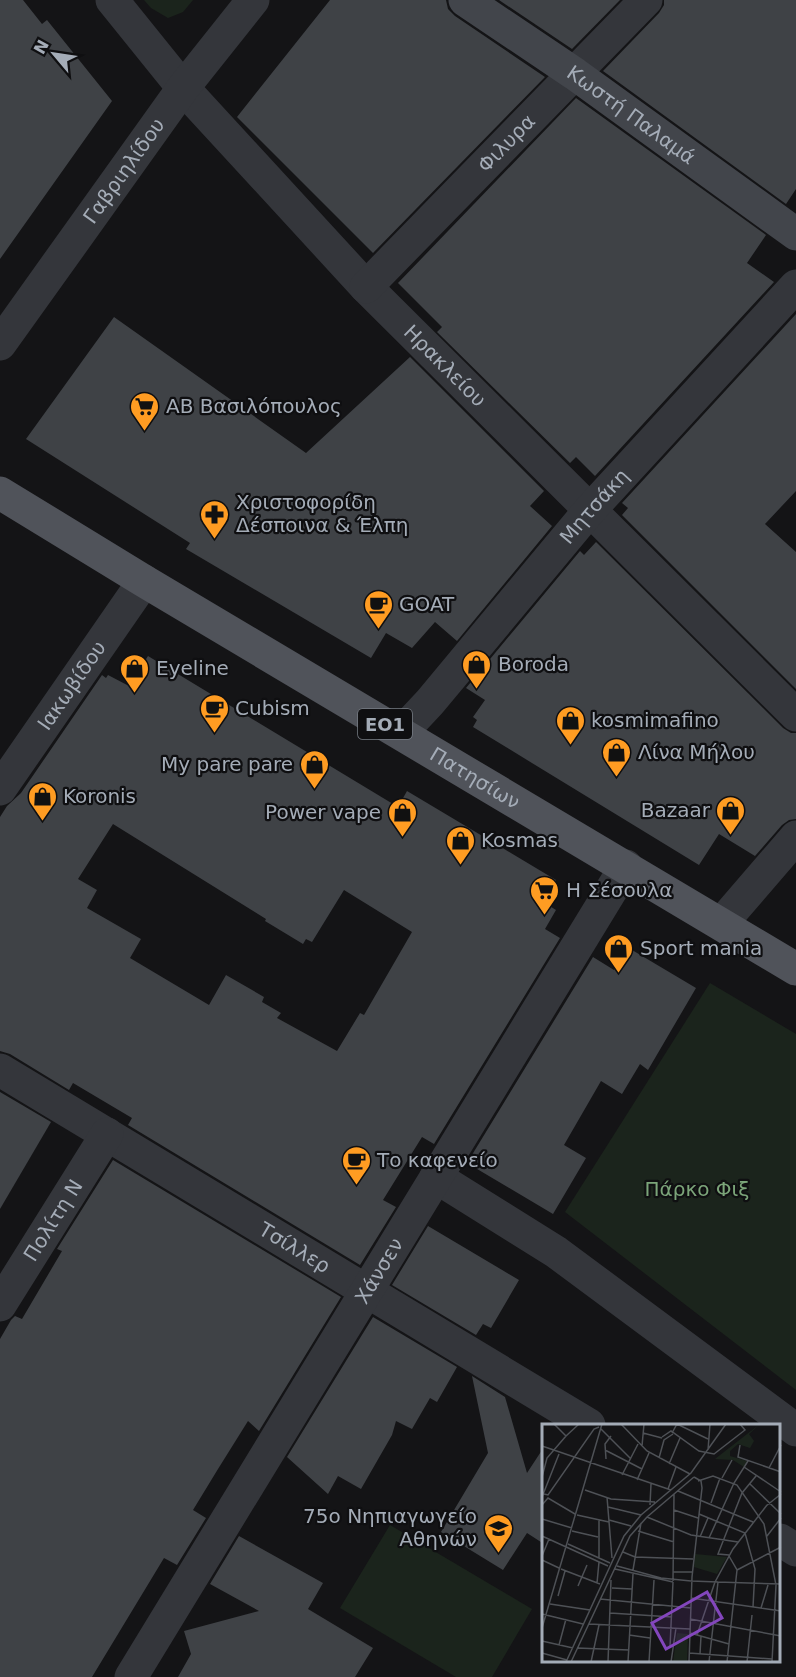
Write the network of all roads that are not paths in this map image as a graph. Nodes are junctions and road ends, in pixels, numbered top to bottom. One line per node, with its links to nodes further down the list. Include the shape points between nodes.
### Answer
1 (112, 0): 6 (street, Ηρακλείου)
2 (253, 0): 6 (street, Γαβριηλίδου)
3 (465, 0): 5 (street, Κωστή Παλαμά)
4 (646, 0): 5 (street, Φιλυρα)
5 (574, 74): 7 (street, Κωστή Παλαμά); 9 (street, Φιλυρα)
6 (183, 88): 9 (street, Ηρακλείου); 10 (street, Γαβριηλίδου)
7 (796, 234)
8 (796, 286): 12 (street, Μητσάκη)
9 (366, 287): 12 (street, Ηρακλείου)
10 (0, 344)
11 (0, 494): 13 (main road, Πατησίων / ΕΟ1)
12 (589, 511): 14 (street, Ηρακλείου); 15 (street, Μητσάκη)
13 (144, 581): 15 (main road, Πατησίων / ΕΟ1); 16 (street, Ιακωβίδου)
14 (796, 715)
15 (401, 733): 18 (main road, Πατησίων / ΕΟ1)
16 (0, 789)
17 (796, 837): 19 (street)
18 (626, 866): 19 (main road, Πατησίων / ΕΟ1); 23 (street, Χάνσεν)
19 (721, 924): 20 (main road, Πατησίων / ΕΟ1)
20 (796, 969)
21 (0, 1070): 22 (street, Τσίλλερ)
22 (107, 1134): 24 (street, Τσίλλερ); 25 (street, Πολίτη Ν)
23 (436, 1177): 24 (street, Χάνσεν); 27 (street, via 556,1252)
24 (366, 1291): 26 (street, Τσίλλερ); 30 (street, Χάνσεν)
25 (0, 1305)
26 (587, 1424)
27 (796, 1431)
28 (781, 1541): 29 (street)
29 (796, 1550)
30 (131, 1677)

